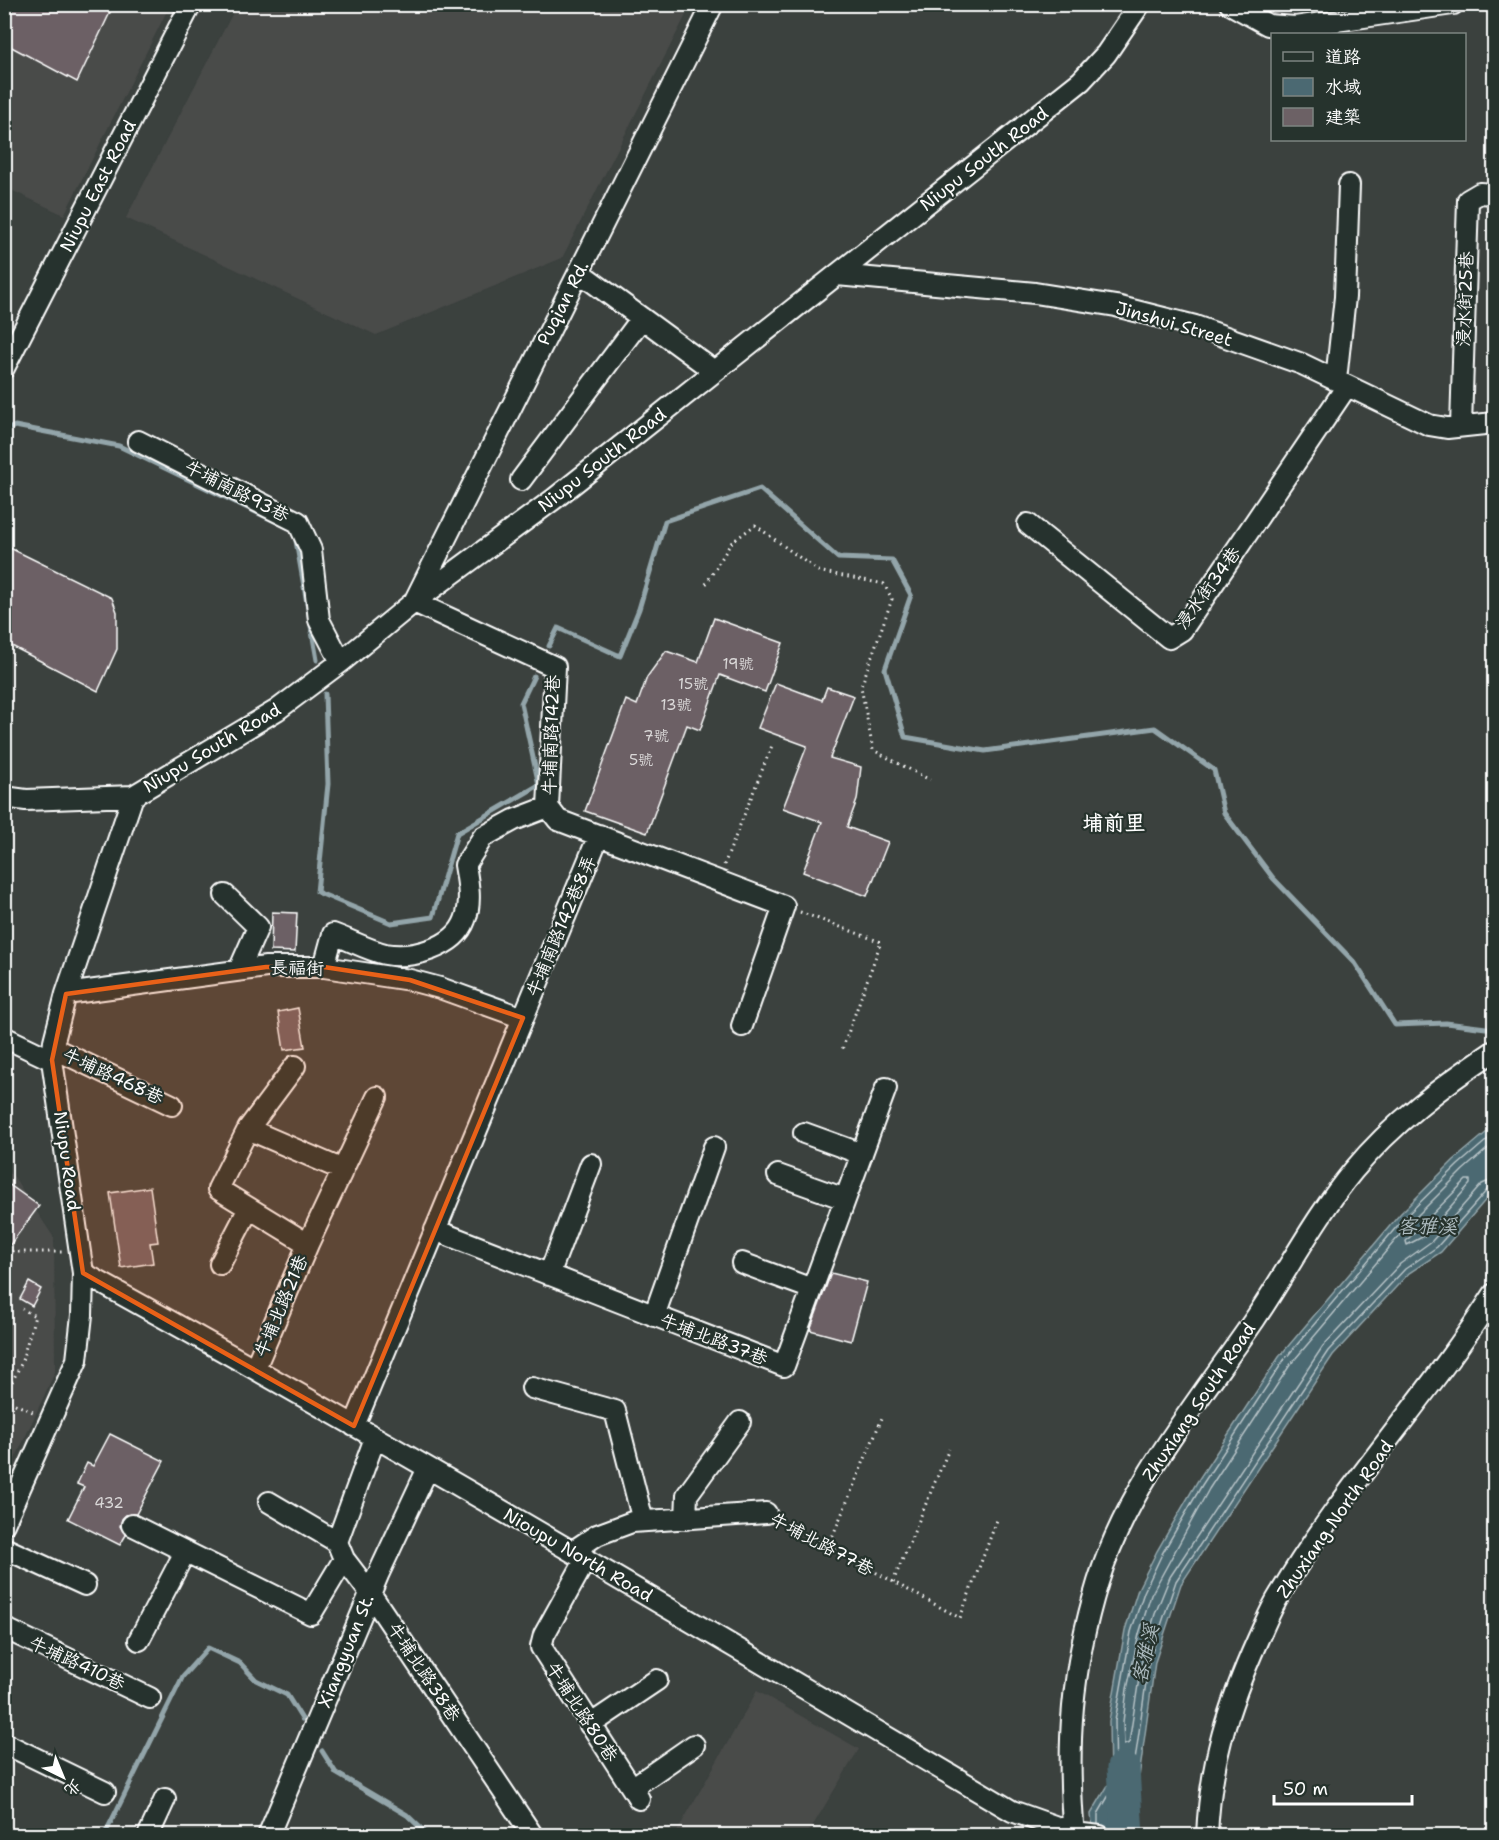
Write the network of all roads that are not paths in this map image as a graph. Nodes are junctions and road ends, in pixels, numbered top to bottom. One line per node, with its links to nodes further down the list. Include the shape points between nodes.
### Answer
1 (191, 4): 11 (street, Niupu East Road)
2 (713, 4): 8 (street, Puqian Rd.)
3 (1140, 4): 9 (street, Niupu South Road, via 1106,54 1081,81)
4 (1230, 4): 5 (street, via 1268,25 1295,27)
5 (1453, 4)
6 (1349, 185): 13 (street)
7 (1494, 194): 15 (street, 浸水街25巷, via 1480,193 1468,200)
8 (579, 272): 10 (street); 19 (street, Puqian Rd.)
9 (837, 275): 12 (street, Niupu South Road); 13 (street, Jinshui Street, via 1035,293 1116,306 1195,326 1302,364)
10 (642, 318): 12 (street); 17 (street)
11 (4, 368)
12 (714, 371): 19 (street, Niupu South Road, via 554,499)
13 (1342, 383): 15 (street, Jinshui Street, via 1428,425); 18 (street, 浸水街34巷, via 1182,630 1169,638)
14 (1494, 423): 15 (street, Jinshui Street)
15 (1461, 426)
16 (138, 441): 20 (street, 牛埔南路93巷, via 298,522 312,550 319,620)
17 (521, 480)
18 (1028, 524)
19 (414, 602): 20 (street, Niupu South Road); 23 (street, 牛埔南路142巷, via 555,667)
20 (341, 662): 21 (street, Niupu South Road, via 277,710)
21 (133, 796): 22 (street, Niupu South Road, via 26,800); 28 (street, Niupu Road)
22 (4, 797)
23 (548, 807): 24 (street, 牛埔南路142巷, via 558,820); 26 (street, via 483,837 465,865 469,890 465,921 444,944 417,955 386,954 333,934)
24 (599, 835): 29 (street, 牛埔南路142巷8弄); 30 (street, 牛埔南路142巷, via 784,906)
25 (225, 895): 27 (street, via 258,927)
26 (324, 967): 27 (street, 長福街); 29 (street, 長福街, via 410,980)
27 (239, 970): 28 (street, 長福街)
28 (66, 994): 33 (street, Niupu Road)
29 (523, 1018): 47 (street)
30 (742, 1026)
31 (4, 1037): 33 (street, 牛埔路468巷)
32 (1494, 1051): 83 (street, Zhuxiang South Road, via 1450,1079 1391,1130 1352,1172 1188,1413 1126,1514 1099,1580 1072,1697 1069,1741)
33 (53, 1054): 37 (street, 牛埔路468巷); 51 (street, Niupu Road)
34 (295, 1066): 38 (street, 牛埔北路21巷)
35 (886, 1088): 41 (street, 牛埔北路37巷)
36 (378, 1096): 43 (street, 牛埔北路21巷)
37 (172, 1104)
38 (248, 1129): 43 (street); 46 (street, 牛埔北路21巷, via 218,1189)
39 (804, 1133): 41 (street)
40 (714, 1147): 55 (street)
41 (862, 1154): 45 (street, 牛埔北路37巷)
42 (591, 1164): 52 (street)
43 (343, 1170): 48 (street, 牛埔北路21巷)
44 (778, 1175): 45 (street)
45 (845, 1199): 53 (street, 牛埔北路37巷)
46 (249, 1208): 48 (street, 牛埔北路21巷); 49 (street)
47 (435, 1230): 52 (street, 牛埔北路37巷); 59 (street)
48 (308, 1244): 56 (street, 牛埔北路21巷)
49 (220, 1263)
50 (742, 1263): 53 (street)
51 (83, 1273): 56 (street, Nioupu North Road); 66 (street, Niupu Road, via 76,1360)
52 (549, 1275): 55 (street, 牛埔北路37巷)
53 (812, 1289): 55 (street, 牛埔北路37巷, via 784,1366)
54 (1494, 1294): 88 (street, Zhuxiang North Road, via 1279,1595 1229,1706 1209,1800)
55 (654, 1316)
56 (255, 1368): 59 (street, Nioupu North Road)
57 (532, 1388): 65 (street, via 615,1411)
58 (740, 1422): 64 (street, via 687,1495)
59 (354, 1426): 60 (street, Nioupu North Road)
60 (375, 1438): 61 (street, Nioupu North Road); 69 (street)
61 (428, 1468): 71 (street, Nioupu North Road); 73 (street, Xiangyuan St.)
62 (269, 1502): 69 (street)
63 (766, 1513): 64 (street, 牛埔北路77巷)
64 (686, 1519): 65 (street, 牛埔北路77巷)
65 (643, 1521): 71 (street, 牛埔北路77巷, via 597,1535)
66 (4, 1524)
67 (132, 1525): 70 (street)
68 (4, 1548): 72 (street)
69 (340, 1550): 70 (street, via 311,1614); 73 (street, 牛埔北路38巷)
70 (184, 1552): 75 (street)
71 (579, 1555): 78 (street, 牛埔北路80巷, via 541,1647); 83 (street, Nioupu North Road, via 1012,1811)
72 (85, 1585)
73 (370, 1593): 85 (street, Xiangyuan St.); 86 (street, 牛埔北路38巷)
74 (4, 1628): 77 (street, 牛埔路410巷)
75 (140, 1640)
76 (657, 1680): 78 (street)
77 (150, 1698)
78 (590, 1725): 80 (street, 牛埔北路80巷, via 635,1794)
79 (4, 1743): 81 (street)
80 (694, 1745)
81 (105, 1792)
82 (165, 1798): 84 (street)
83 (1074, 1834): 87 (street, Nioupu North Road)
84 (147, 1836)
85 (268, 1836)
86 (533, 1836)
87 (1100, 1836)
88 (1207, 1836)

